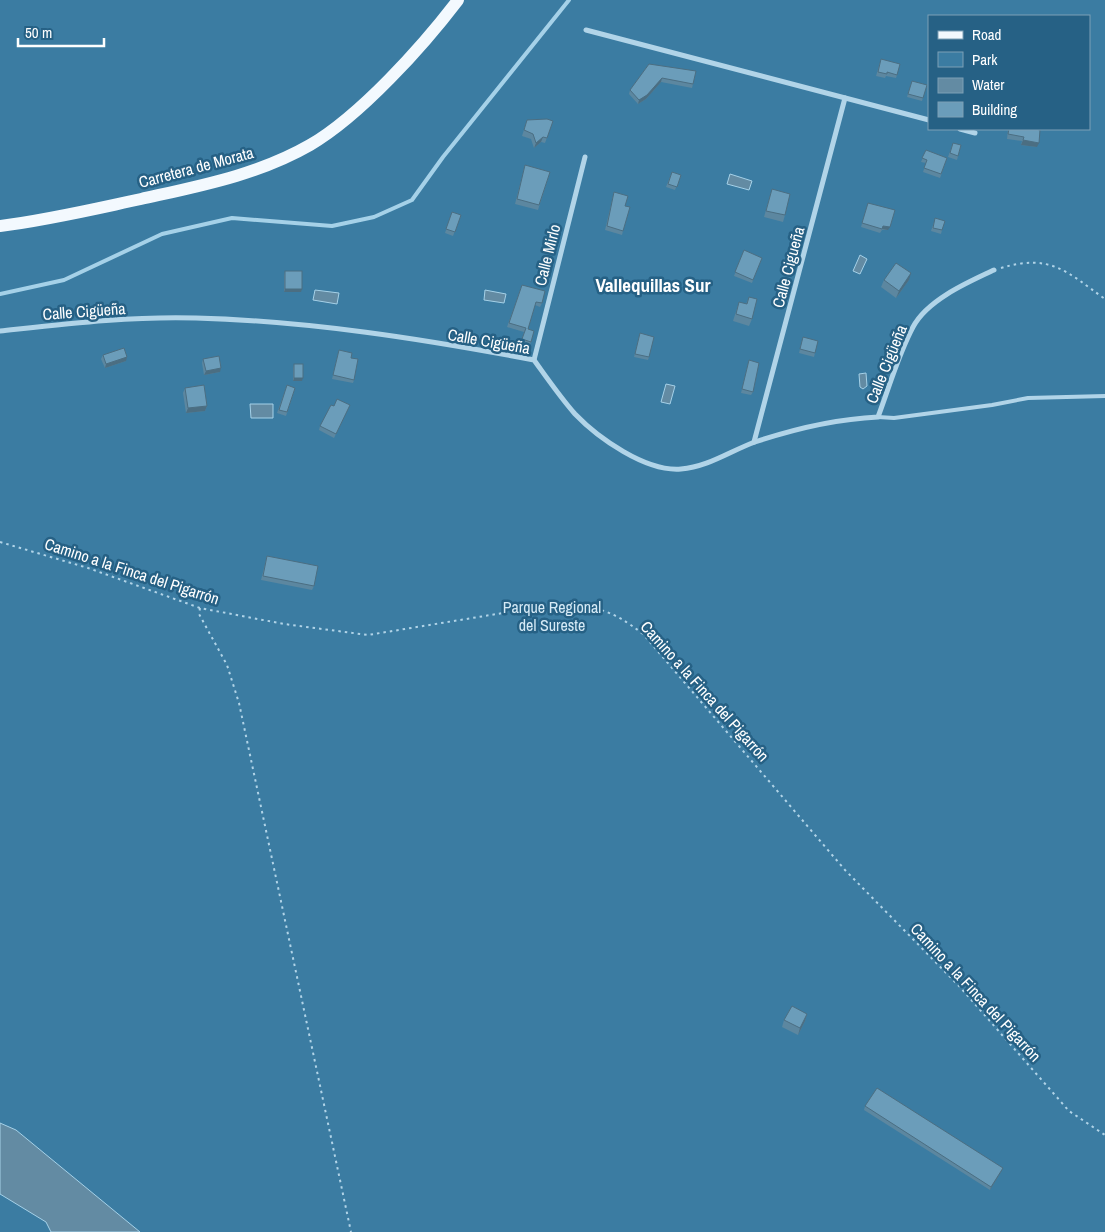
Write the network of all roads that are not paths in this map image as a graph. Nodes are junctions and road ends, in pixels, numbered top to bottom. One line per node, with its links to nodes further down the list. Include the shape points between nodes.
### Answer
1 (458, 0): 8 (main road, Carretera de Morata, via 418,48 380,86 343,121 310,145 219,181 44,220)
2 (586, 30): 3 (street)
3 (845, 98): 4 (street); 14 (street, Calle Cigueña)
4 (928, 120)
5 (964, 130): 6 (street)
6 (975, 133)
7 (585, 157): 11 (street, Calle Mirlo)
8 (0, 226)
9 (994, 270): 13 (street, Calle Cigüeña, via 934,304 914,326)
10 (0, 331): 11 (street, Calle Cigüeña, via 194,318 283,322)
11 (534, 360): 14 (street, Calle Cigüeña, via 577,415 604,438 660,468 694,467)
12 (1105, 396): 13 (lane, via 1028,398 894,418)
13 (878, 417): 14 (street, Calle Cigüeña, via 812,426)
14 (754, 442)

